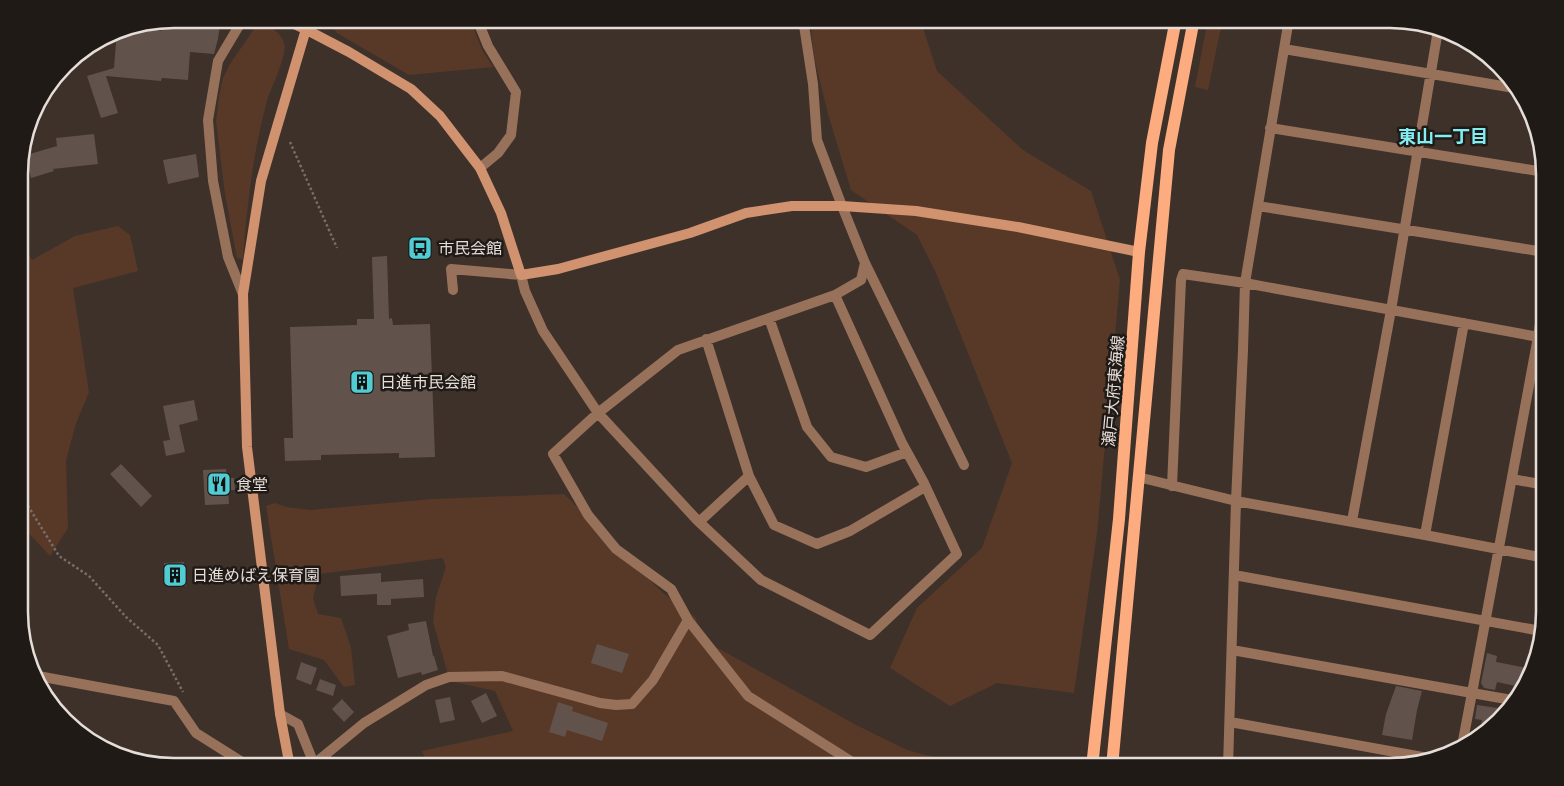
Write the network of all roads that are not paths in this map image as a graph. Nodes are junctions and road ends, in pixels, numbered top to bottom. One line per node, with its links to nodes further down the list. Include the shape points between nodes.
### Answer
1 (804, 27): 17 (street, via 817,140)
2 (1174, 27): 21 (main road, 瀬戸大府東海線, via 1152,143)
3 (1192, 27): 38 (main road, 瀬戸大府東海線, via 1169,150)
4 (1288, 27): 10 (street)
5 (238, 28): 26 (street, via 218,61 208,120 214,181 228,257)
6 (306, 28): 26 (street, via 261,181)
7 (313, 28): 15 (street, via 411,89 440,116)
8 (481, 28): 15 (street, via 516,92 511,135 498,153)
9 (1437, 35): 11 (street)
10 (1284, 50): 11 (street); 13 (street)
11 (1431, 74): 12 (street); 14 (street)
12 (1508, 87)
13 (1270, 128): 14 (street); 18 (street)
14 (1417, 153): 16 (street); 19 (street)
15 (480, 168): 23 (street, via 501,213)
16 (1536, 171)
17 (842, 206): 21 (street, via 916,211 1018,227); 22 (street); 23 (street, via 792,206 746,214 680,236)
18 (1258, 206): 19 (street); 24 (street)
19 (1404, 230): 20 (street); 28 (street)
20 (1536, 251)
21 (1140, 252): 66 (main road, 瀬戸大府東海線, via 1119,518)
22 (865, 263): 27 (street, via 861,280); 36 (street)
23 (521, 276): 25 (street, via 451,270); 34 (street, via 543,331)
24 (1245, 283): 28 (street); 42 (street, via 1182,276); 43 (street)
25 (453, 290)
26 (243, 294): 57 (street, via 247,447)
27 (835, 295): 29 (street); 35 (street)
28 (1391, 310): 30 (street); 45 (street)
29 (769, 318): 32 (street); 35 (street, via 807,427 831,457 866,467)
30 (1464, 323): 31 (street); 46 (street)
31 (1536, 337)
32 (706, 339): 34 (street, via 678,350); 37 (street)
33 (1536, 362): 39 (street)
34 (598, 413): 44 (street); 50 (street, via 553,454 588,515 616,549 671,589)
35 (907, 452): 41 (street)
36 (964, 465)
37 (749, 476): 41 (street, via 774,525 817,544 850,531); 44 (street)
38 (1138, 477): 42 (street); 67 (main road, 瀬戸大府東海線)
39 (1512, 479): 40 (street); 47 (street)
40 (1536, 483)
41 (925, 486): 44 (street, via 957,554 870,635 761,580)
42 (1172, 486): 43 (street)
43 (1236, 501): 45 (street); 49 (street)
44 (698, 522)
45 (1352, 522): 46 (street)
46 (1425, 535): 47 (street)
47 (1499, 549): 48 (street); 51 (street)
48 (1536, 556)
49 (1234, 575): 51 (street); 53 (street)
50 (688, 620): 64 (street, via 654,680 632,704 600,703 502,676 449,676 426,685 364,723); 65 (street, via 748,696)
51 (1485, 621): 52 (street); 55 (street)
52 (1535, 631)
53 (1232, 650): 55 (street); 58 (street)
54 (43, 677): 61 (street, via 174,701 196,733)
55 (1472, 693): 56 (street); 59 (street)
56 (1508, 699)
57 (280, 714): 62 (street); 63 (street, via 298,724)
58 (1230, 722): 60 (street); 68 (street)
59 (1463, 739)
60 (1418, 756)
61 (243, 758)
62 (288, 758)
63 (311, 758)
64 (323, 758)
65 (846, 758)
66 (1093, 758)
67 (1113, 758)
68 (1228, 758)

